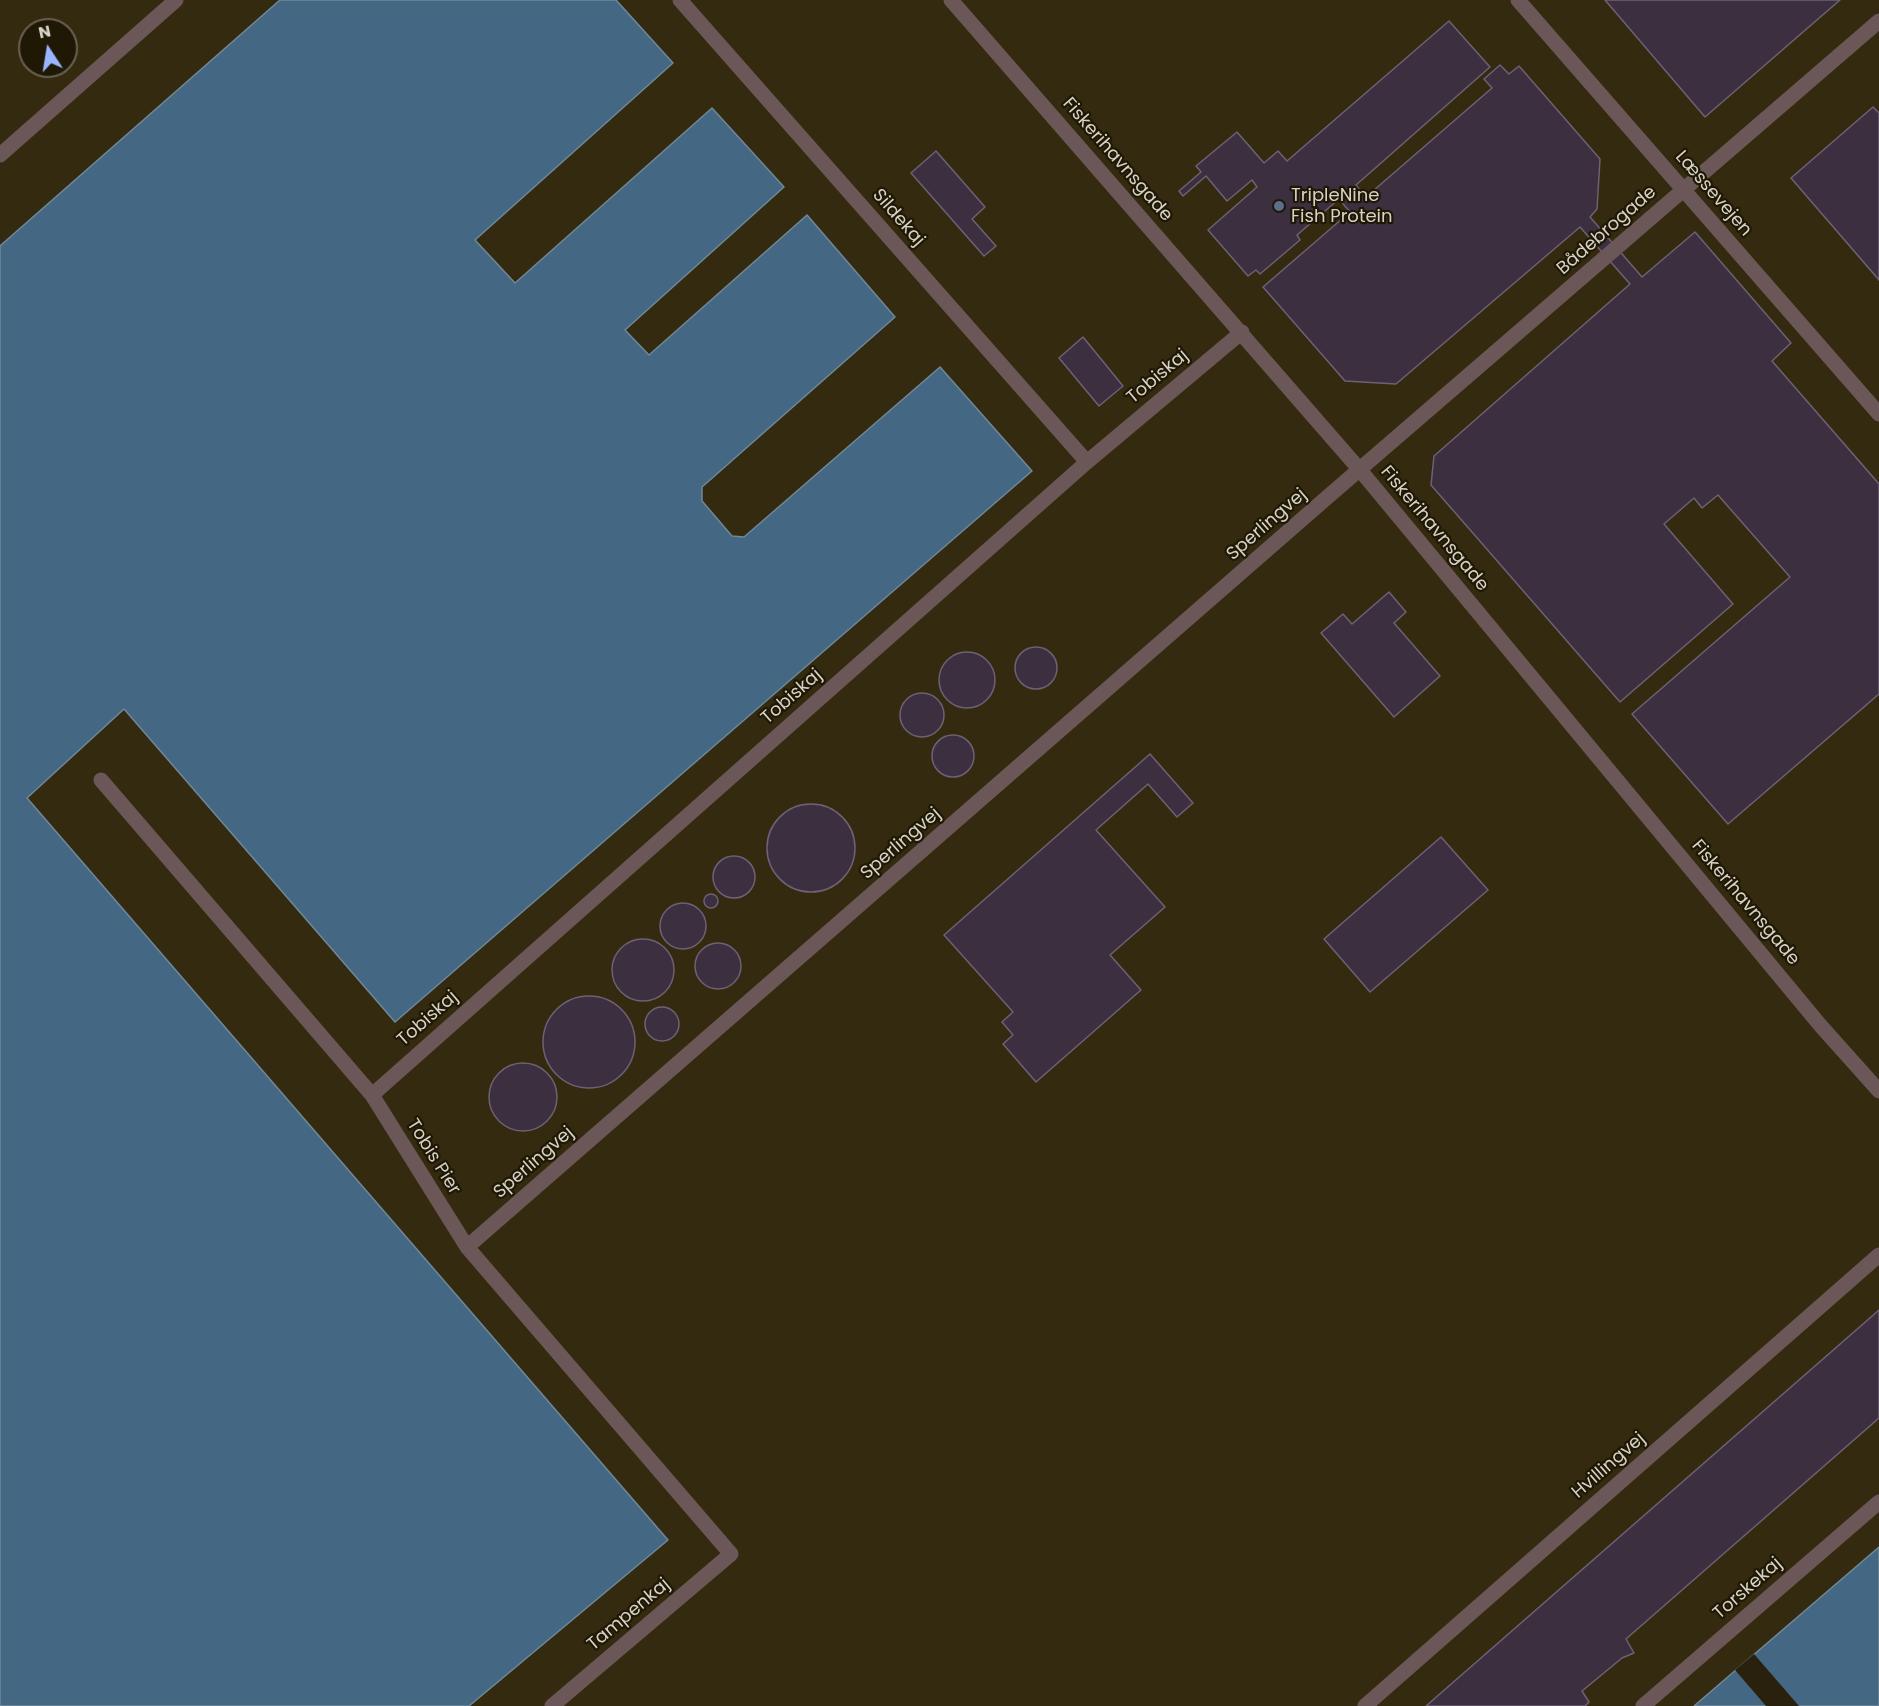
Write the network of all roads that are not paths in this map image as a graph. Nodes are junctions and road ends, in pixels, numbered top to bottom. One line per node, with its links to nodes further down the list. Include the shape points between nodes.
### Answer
1 (176, 0): 6 (street)
2 (680, 0): 10 (street, Sildekaj)
3 (951, 0): 8 (street, Fiskerihavnsgade)
4 (1518, 0): 7 (street, Læssevejen)
5 (1879, 21): 7 (street, Bådebrogade)
6 (0, 154)
7 (1684, 190): 9 (street, Læssevejen); 11 (street, Bådebrogade)
8 (1242, 332): 10 (street, Tobiskaj); 11 (street, Fiskerihavnsgade)
9 (1879, 414)
10 (1087, 462): 14 (street, Tobiskaj)
11 (1360, 470): 13 (street, Fiskerihavnsgade); 15 (street, Sperlingvej)
12 (101, 780): 14 (street, Tobis Pier)
13 (1879, 1091)
14 (372, 1095): 15 (street, Tobis Pier)
15 (466, 1247): 18 (street, Tobis Pier)
16 (1879, 1255): 20 (street, Hvillingvej)
17 (1879, 1502): 21 (street, Torskekaj)
18 (731, 1554): 19 (street, Tampenkaj)
19 (552, 1706)
20 (1365, 1706)
21 (1643, 1706)

